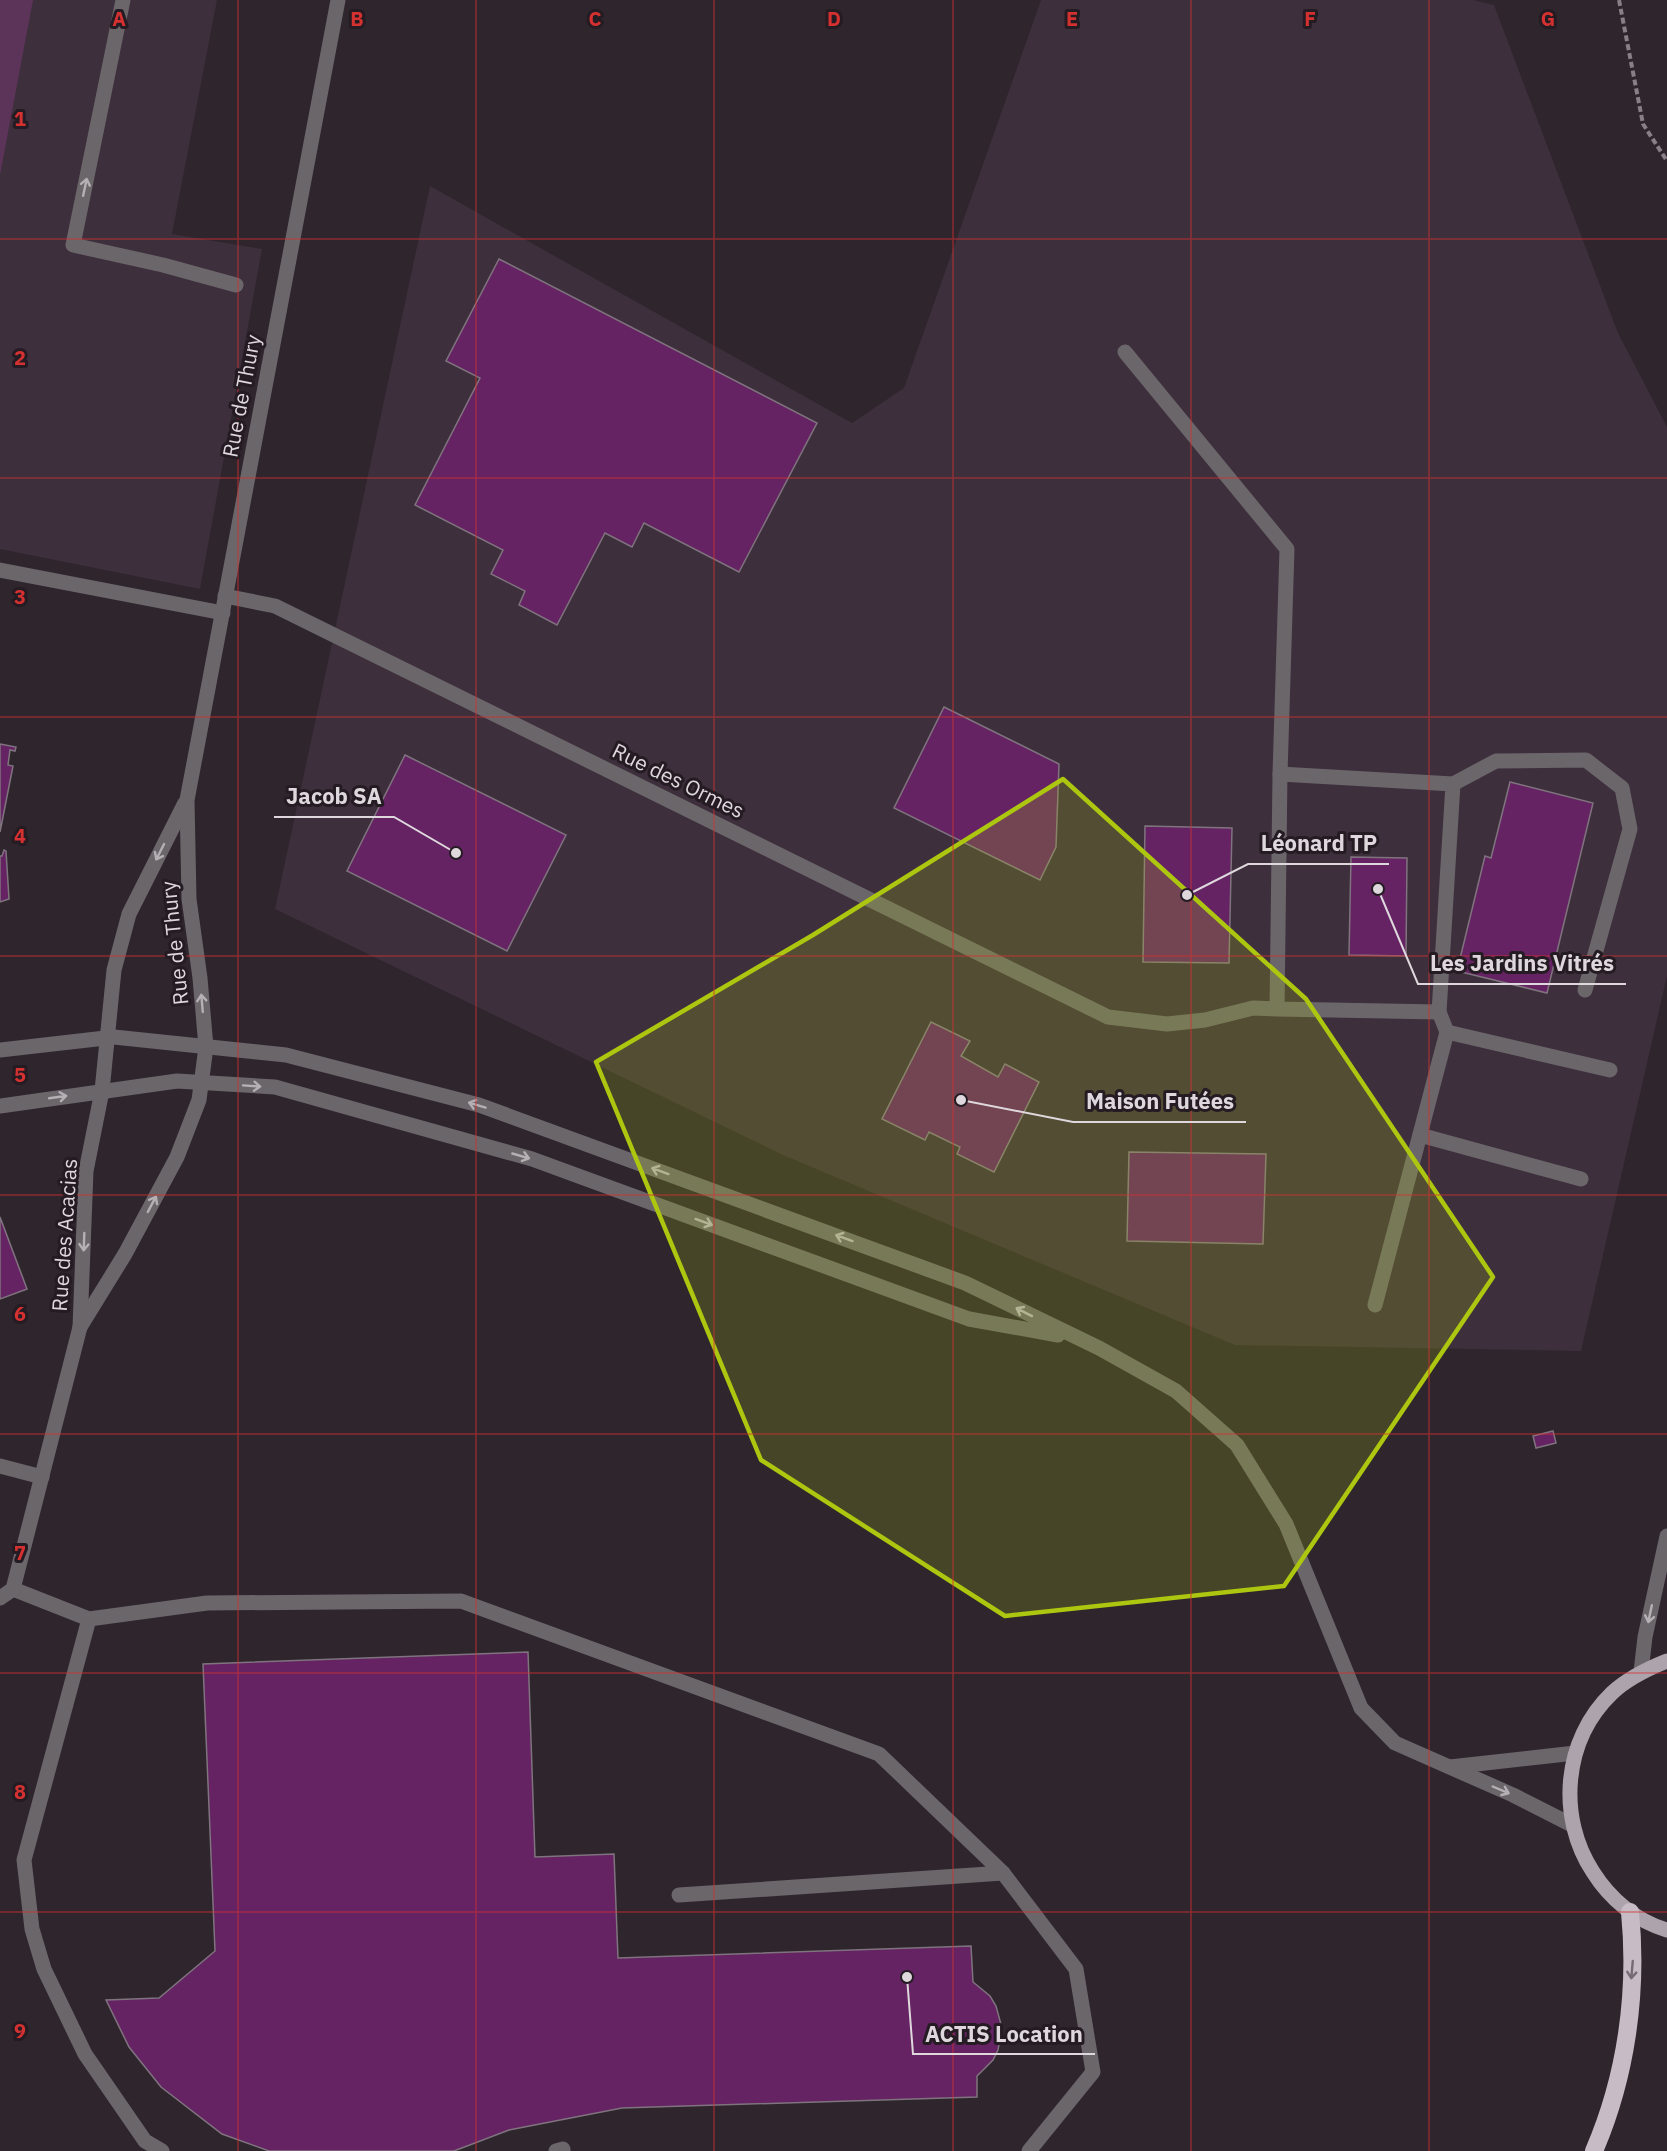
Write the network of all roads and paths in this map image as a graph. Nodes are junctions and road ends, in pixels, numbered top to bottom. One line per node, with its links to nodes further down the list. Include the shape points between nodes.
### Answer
1 (123, 0): 5 (street, one-way to 1, via 73,245)
2 (338, 0): 8 (street, Rue de Thury)
3 (1619, 0): 4 (path, via 1643,124)
4 (1667, 161)
5 (236, 285)
6 (1125, 352): 10 (street, via 1287,549)
7 (0, 570): 9 (street)
8 (225, 596): 9 (street, Rue de Thury); 14 (street, Rue des Ormes, via 276,606 1108,1017 1167,1024 1205,1020 1253,1008)
9 (223, 613): 12 (street, Rue de Thury)
10 (1280, 774): 11 (street); 14 (street)
11 (1453, 784): 13 (street, via 1496,761 1586,760 1622,788 1630,829); 15 (street)
12 (187, 800): 17 (street, Rue de Thury, one-way to 17, via 129,914 114,970); 18 (street, Rue de Thury, one-way to 12, via 189,899)
13 (1585, 990)
14 (1276, 1009): 15 (street, Rue des Ormes)
15 (1439, 1012): 16 (street)
16 (1447, 1032): 20 (street); 24 (street)
17 (106, 1038): 18 (street); 19 (street); 22 (street, Rue des Acacias)
18 (206, 1047): 21 (street, Rue de Thury); 28 (street, one-way to 18, via 965,1283 479,1105 286,1055)
19 (0, 1050)
20 (1610, 1070)
21 (203, 1082): 22 (street, via 177,1081); 27 (street, Rue des Acacias, one-way to 21, via 177,1157); 28 (street, one-way to 28, via 275,1087 532,1159 969,1319)
22 (102, 1091): 23 (street, one-way to 22); 27 (street, Rue des Acacias, one-way to 27, via 86,1171)
23 (0, 1106)
24 (1420, 1135): 25 (street); 26 (street)
25 (1581, 1179)
26 (1375, 1305)
27 (80, 1327): 30 (street, Rue des Acacias)
28 (1076, 1338): 38 (street, via 1176,1390 1237,1445 1286,1524 1362,1708 1395,1743)
29 (0, 1466): 30 (street)
30 (42, 1477): 32 (street, Rue des Acacias)
31 (1667, 1536): 36 (street, one-way to 36)
32 (13, 1589): 33 (street); 34 (street)
33 (0, 1598)
34 (89, 1619): 40 (street, via 207,1603 461,1601 879,1754); 44 (street, via 24,1860 32,1929 44,1969 85,2054 146,2141)
35 (1667, 1661): 36 (main road)
36 (1641, 1672): 37 (main road, via 1612,1693 1590,1721)
37 (1575, 1753): 38 (street); 39 (main road, via 1569,1789)
38 (1447, 1767): 39 (street, one-way to 39)
39 (1572, 1824): 42 (main road, via 1584,1858 1603,1888)
40 (1003, 1873): 41 (street); 47 (street, via 1076,1969 1093,2072)
41 (679, 1894)
42 (1630, 1912): 43 (main road); 48 (highway, one-way to 48, via 1634,1951 1627,2037 1609,2115)
43 (1667, 1930)
44 (162, 2151)
45 (556, 2151): 46 (street)
46 (563, 2151)
47 (1029, 2151)
48 (1594, 2151)

